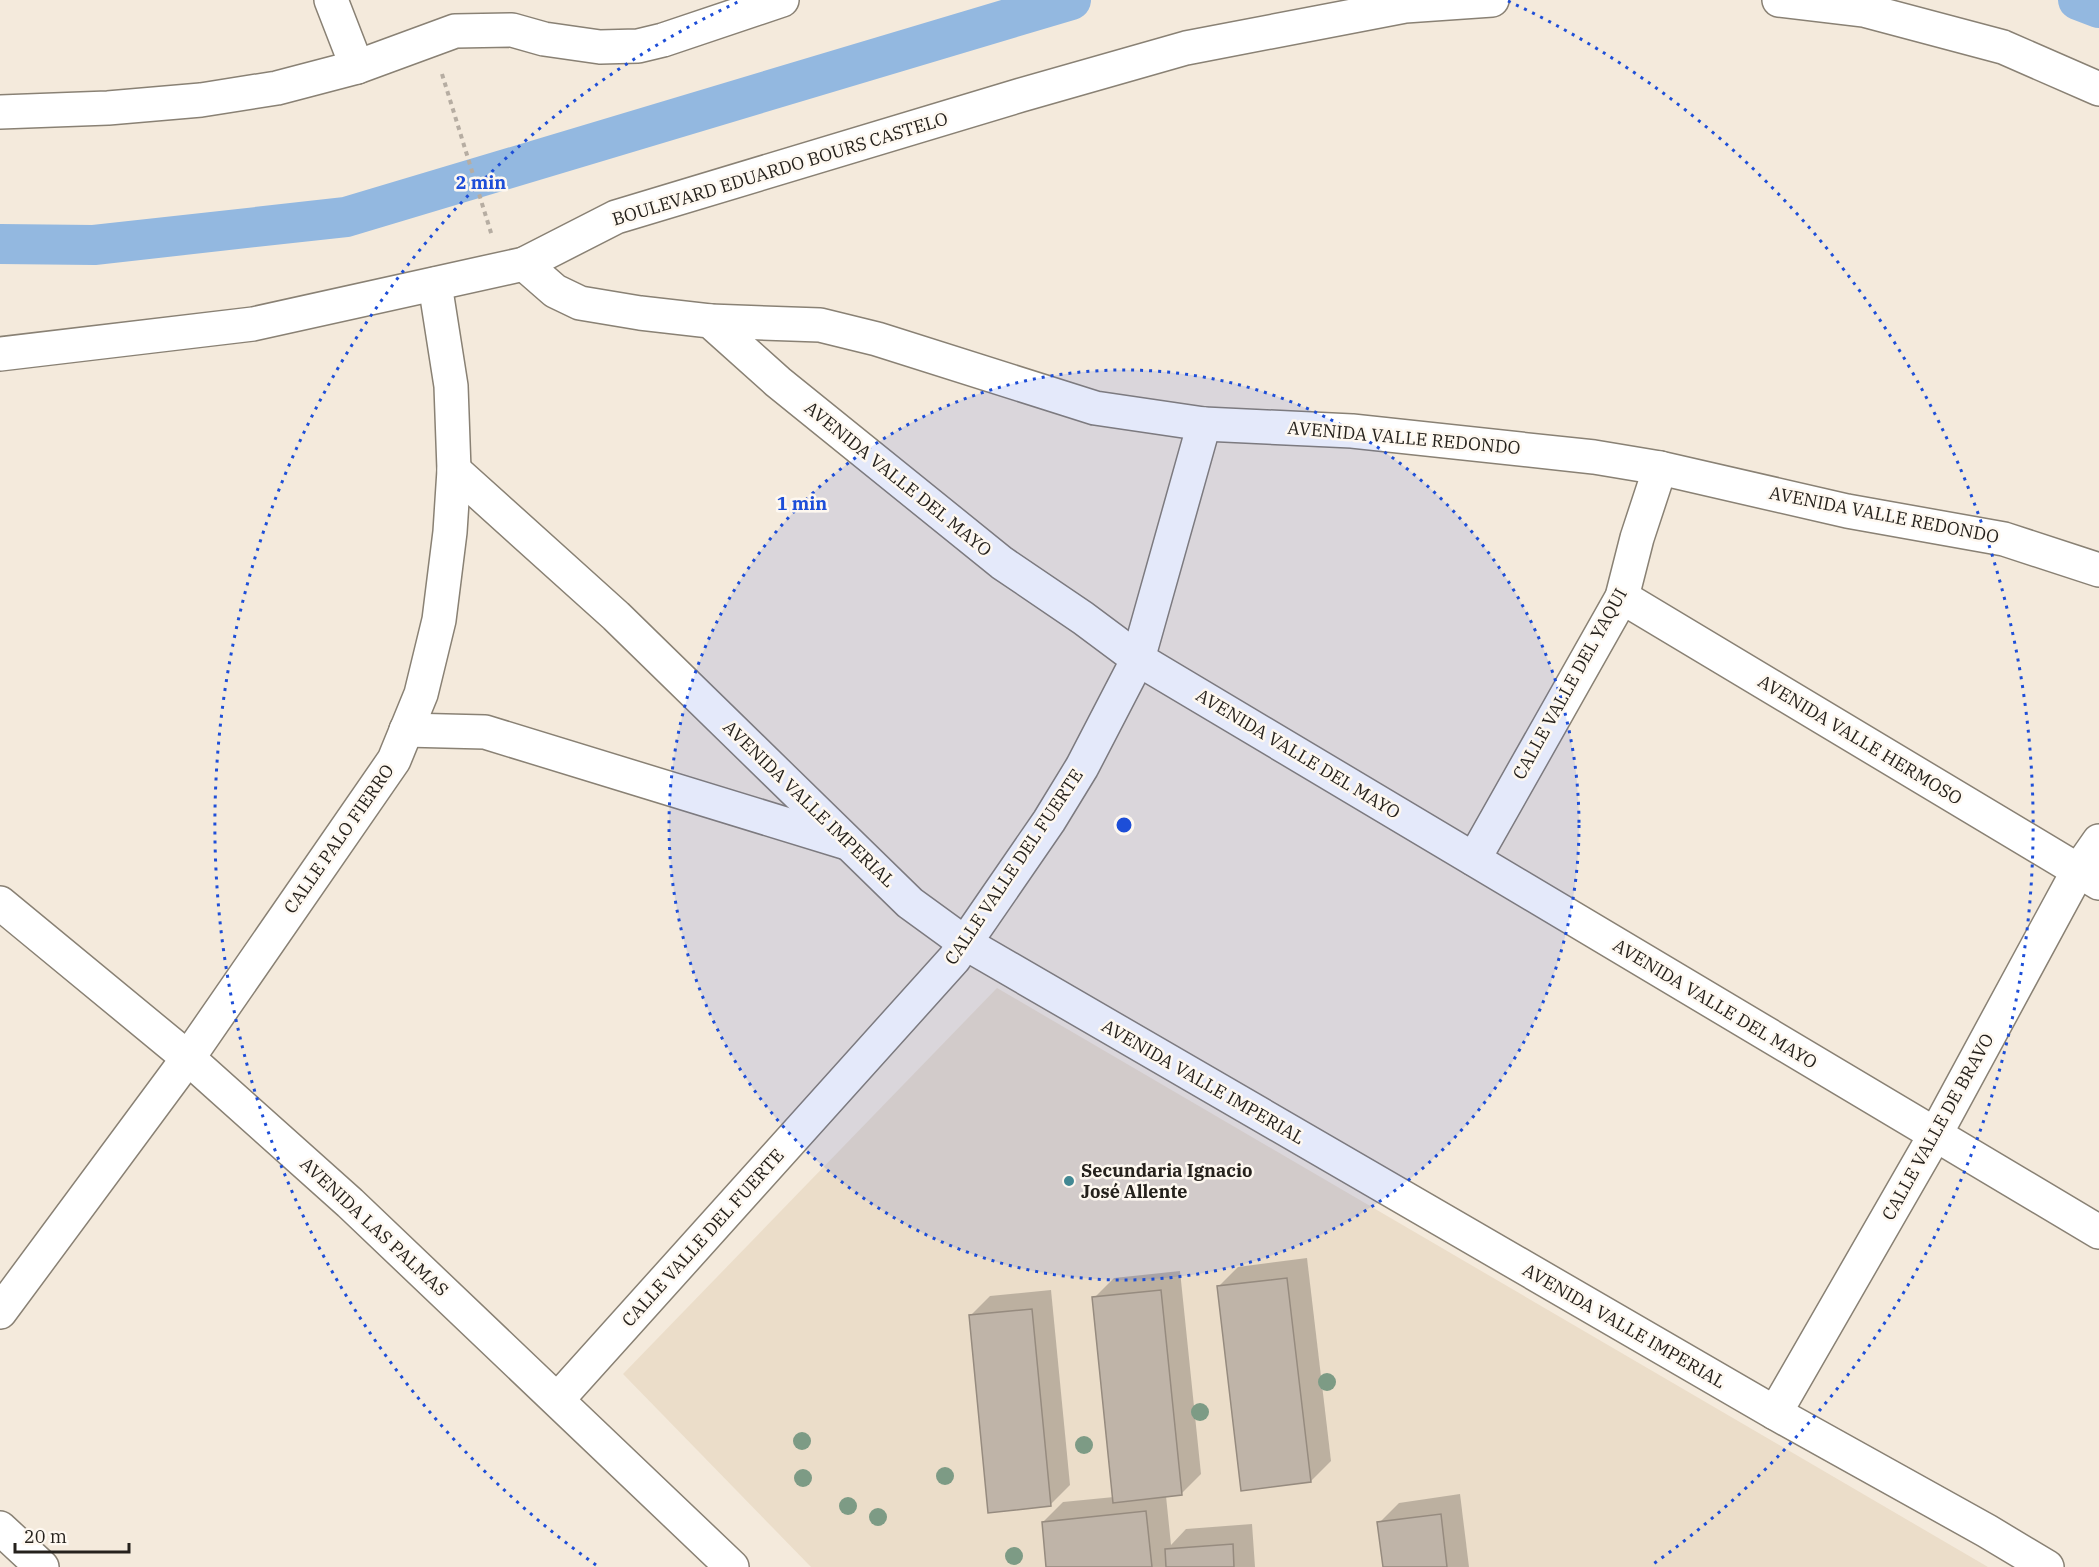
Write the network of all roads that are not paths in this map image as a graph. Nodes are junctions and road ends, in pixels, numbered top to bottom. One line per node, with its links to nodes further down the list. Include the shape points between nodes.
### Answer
1 (331, 0): 5 (street)
2 (782, 0): 5 (street, via 638,46 600,47 512,30 455,31)
3 (1492, 0): 8 (street, BOULEVARD EDUARDO BOURS CASTELO, via 1405,6 1186,48 616,217)
4 (1779, 0): 6 (street, via 1864,10 2003,47)
5 (357, 67): 7 (street, via 277,88 201,100)
6 (2099, 89)
7 (0, 112)
8 (524, 264): 9 (street, BOULEVARD EDUARDO BOURS CASTELO); 10 (street, via 555,291 580,303)
9 (435, 284): 11 (street, BOULEVARD EDUARDO BOURS CASTELO, via 254,324); 14 (street, CALLE PALO FIERRO, via 451,386)
10 (710, 321): 12 (street, AVENIDA VALLE REDONDO, via 820,325 877,339 1095,408); 17 (street, AVENIDA VALLE DEL MAYO, via 778,382 1002,563)
11 (0, 354)
12 (1204, 424): 13 (street, AVENIDA VALLE REDONDO, via 1352,431 1594,457); 17 (street, CALLE VALLE DEL FUERTE)
13 (1660, 468): 15 (street, AVENIDA VALLE REDONDO, via 1847,511 2004,539); 16 (street, CALLE VALLE DEL YAQUI)
14 (454, 470): 18 (street, CALLE PALO FIERRO, via 439,620 421,694); 20 (street, AVENIDA VALLE IMPERIAL, via 616,616)
15 (2099, 570)
16 (1622, 597): 21 (street, CALLE VALLE DEL YAQUI); 22 (street, AVENIDA VALLE HERMOSO)
17 (1138, 659): 21 (street, AVENIDA VALLE DEL MAYO); 24 (street, CALLE VALLE DEL FUERTE, via 1049,821)
18 (406, 730): 20 (street, via 485,732); 25 (street, CALLE PALO FIERRO, via 394,760)
19 (2099, 841): 22 (street, CALLE VALLE DE BRAVO)
20 (853, 845): 24 (street, AVENIDA VALLE IMPERIAL, via 910,903)
21 (1474, 858): 26 (street, AVENIDA VALLE DEL MAYO)
22 (2089, 877): 26 (street, CALLE VALLE DE BRAVO)
23 (0, 903): 25 (street, AVENIDA LAS PALMAS)
24 (965, 943): 29 (street, CALLE VALLE DEL FUERTE); 30 (street, AVENIDA VALLE IMPERIAL)
25 (188, 1058): 28 (street, CALLE PALO FIERRO); 29 (street, AVENIDA LAS PALMAS, via 350,1203)
26 (1935, 1135): 27 (street, AVENIDA VALLE DEL MAYO); 30 (street, CALLE VALLE DE BRAVO)
27 (2099, 1232)
28 (0, 1312)
29 (558, 1399): 33 (street, AVENIDA LAS PALMAS)
30 (1775, 1413): 34 (street, AVENIDA VALLE IMPERIAL)
31 (0, 1528): 32 (street)
32 (42, 1567)
33 (732, 1567)
34 (2047, 1567)

